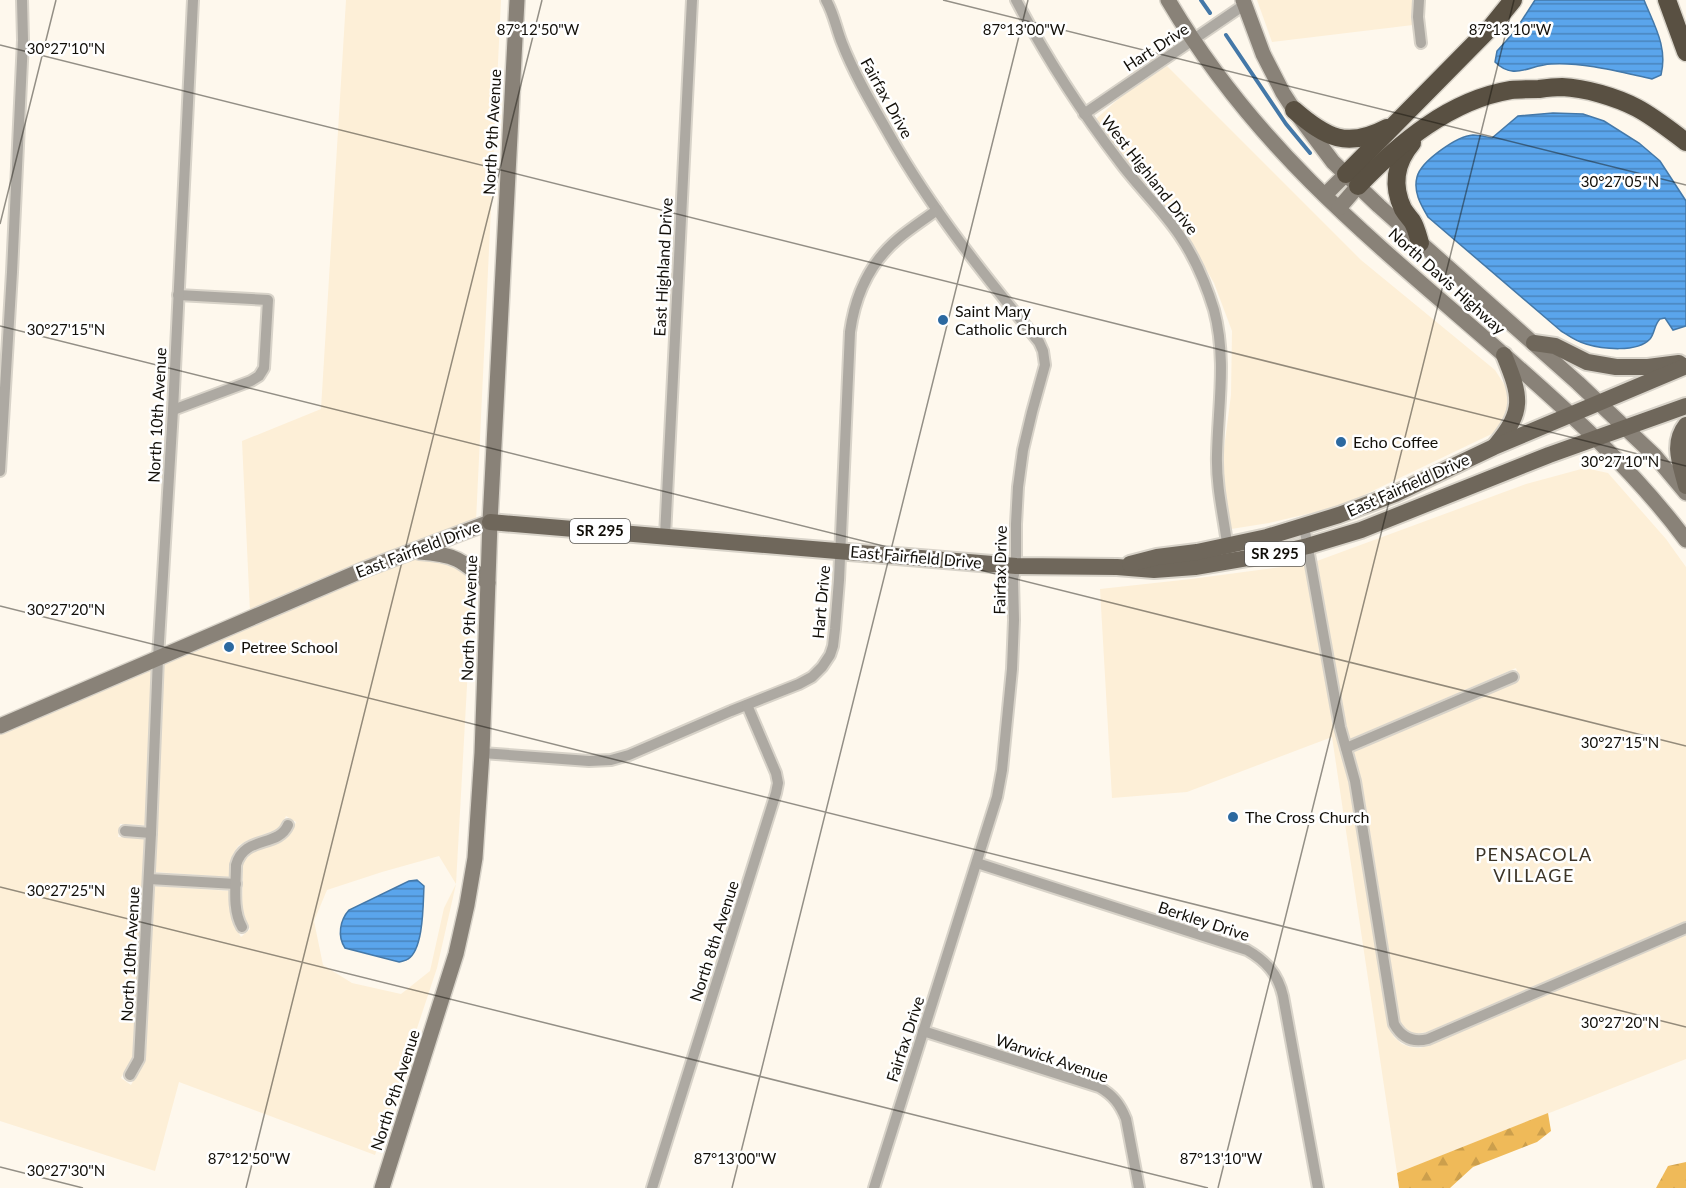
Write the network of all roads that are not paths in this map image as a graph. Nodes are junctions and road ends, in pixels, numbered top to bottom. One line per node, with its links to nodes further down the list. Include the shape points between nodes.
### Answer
1 (22, 0): 37 (street)
2 (193, 0): 25 (street, North 10th Avenue)
3 (517, 0): 40 (main road, North 9th Avenue)
4 (692, 0): 42 (street, East Highland Drive)
5 (826, 0): 23 (street, Fairfax Drive, via 841,42 890,136)
6 (1016, 0): 16 (street, West Highland Drive)
7 (1168, 0): 12 (main road, North Davis Highway)
8 (1419, 0): 13 (street)
9 (1513, 0): 18 (highway)
10 (1667, 0): 14 (highway)
11 (1244, 3): 12 (street, Hart Drive); 15 (main road, North Davis Highway, via 1272,73)
12 (1194, 41): 16 (street, Hart Drive); 21 (main road, North Davis Highway, via 1271,139)
13 (1421, 43)
14 (1686, 52)
15 (1294, 110): 18 (highway, via 1314,128 1337,138 1374,135); 20 (main road, North Davis Highway, via 1326,154)
16 (1084, 114): 47 (street, West Highland Drive, via 1178,234 1208,291 1220,339 1216,456)
17 (1433, 122): 19 (highway, via 1491,95 1563,87 1602,94 1637,108); 20 (highway); 24 (highway, via 1410,145 1396,175 1404,212 1413,222)
18 (1397, 123): 20 (highway)
19 (1686, 142)
20 (1352, 180): 21 (main road); 22 (main road); 24 (main road, North Davis Highway)
21 (1325, 195): 22 (main road, North Davis Highway)
22 (1339, 208): 27 (main road, North Davis Highway)
23 (937, 210): 46 (street, Hart Drive, via 883,253 860,291 855,308 850,332); 48 (street, Fairfax Drive, via 1039,342 1044,354 1045,365 1019,477)
24 (1420, 243): 26 (main road, North Davis Highway)
25 (178, 295): 31 (street, North 10th Avenue); 31 (street, via 268,300 264,368 258,376)
26 (1534, 343): 28 (main road, via 1555,346 1587,362 1616,367); 29 (main road, North Davis Highway)
27 (1504, 355): 32 (main road, North Davis Highway); 36 (main road, via 1516,384 1517,409 1514,421)
28 (1686, 364): 29 (main road, East Fairfield Drive / SR 295)
29 (1599, 404): 32 (main road, East Fairfield Drive / SR 295); 34 (main road, North Davis Highway)
30 (1686, 406): 34 (main road, East Fairfield Drive / SR 295)
31 (172, 410): 50 (street, North 10th Avenue)
32 (1571, 416): 35 (main road, North Davis Highway); 36 (main road, East Fairfield Drive / SR 295)
33 (1686, 425): 38 (main road, via 1677,454)
34 (1624, 427): 35 (main road, East Fairfield Drive / SR 295); 39 (main road, North Davis Highway)
35 (1595, 438): 43 (main road, North Davis Highway, via 1666,513); 44 (main road, East Fairfield Drive / SR 295, via 1371,526)
36 (1494, 447): 41 (main road, East Fairfield Drive / SR 295, via 1395,494)
37 (0, 471)
38 (1686, 486)
39 (1686, 493)
40 (490, 522): 42 (main road, East Fairfield Drive / SR 295); 45 (main road, East Fairfield Drive); 49 (main road, North 9th Avenue)
41 (1304, 526): 44 (street); 47 (main road, East Fairfield Drive / SR 295)
42 (665, 536): 46 (main road, East Fairfield Drive / SR 295)
43 (1686, 540)
44 (1308, 546): 47 (main road, East Fairfield Drive / SR 295, via 1257,558); 54 (street)
45 (413, 551): 49 (main road, via 457,558); 50 (main road, East Fairfield Drive)
46 (840, 551): 48 (main road, East Fairfield Drive / SR 295); 52 (street, Hart Drive, via 836,629 830,655 812,677)
47 (1228, 554): 48 (main road, East Fairfield Drive / SR 295, via 1195,567 1154,570)
48 (1016, 566): 59 (street, Fairfax Drive, via 1012,669 1002,770 998,797)
49 (488, 583): 55 (main road, North 9th Avenue)
50 (158, 658): 53 (main road, East Fairfield Drive); 58 (street, North 10th Avenue)
51 (1513, 676): 54 (street)
52 (747, 705): 55 (street, Hart Drive, via 611,760); 68 (street, North 8th Avenue, via 778,783)
53 (0, 726)
54 (1346, 748): 63 (street, via 1355,781 1394,1024 1404,1037 1412,1041 1428,1039)
55 (482, 753): 67 (main road, North 9th Avenue, via 475,858 460,936)
56 (288, 825): 61 (street, via 281,835 242,852 236,865)
57 (125, 831): 58 (street)
58 (151, 833): 60 (street, North 10th Avenue)
59 (977, 863): 64 (street, Fairfax Drive); 71 (street, Berkley Drive, via 1247,950 1266,962 1283,996)
60 (149, 879): 61 (street); 65 (street, North 10th Avenue, via 139,1059)
61 (236, 884): 62 (street, via 236,907)
62 (242, 927)
63 (1686, 928)
64 (923, 1031): 66 (street, Fairfax Drive); 70 (street, Warwick Avenue, via 1099,1087 1110,1094 1126,1119)
65 (130, 1076)
66 (874, 1186): 69 (street)
67 (382, 1188)
68 (651, 1188)
69 (887, 1188)
70 (1139, 1188)
71 (1318, 1188)

